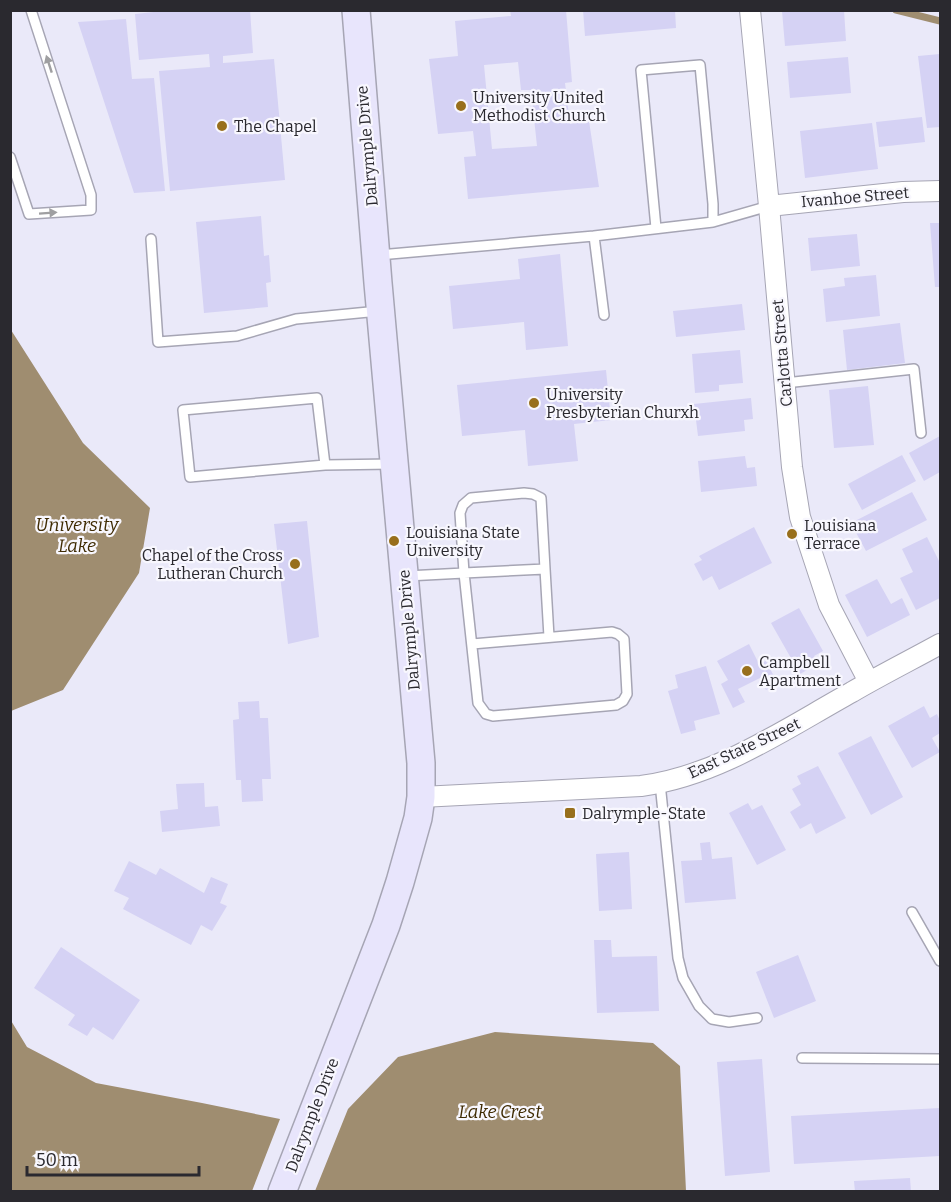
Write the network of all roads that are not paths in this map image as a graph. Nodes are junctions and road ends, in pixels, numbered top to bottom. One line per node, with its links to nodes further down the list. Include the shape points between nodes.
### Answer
1 (32, 10): 5 (lane, one-way to 1, via 29,214 91,210 91,195)
2 (356, 10): 12 (street, Dalrymple Drive)
3 (750, 10): 7 (street, Carlotta Street)
4 (10, 157): 5 (lane)
5 (13, 174)
6 (940, 191): 7 (street, Ivanhoe Street)
7 (769, 206): 8 (lane); 15 (street, Carlotta Street)
8 (713, 222): 9 (lane); 9 (lane, via 700,65 641,70)
9 (656, 228): 10 (lane)
10 (594, 236): 12 (lane); 14 (lane)
11 (151, 238): 13 (lane, via 158,342 237,336 296,319)
12 (376, 255): 13 (street, Dalrymple Drive)
13 (381, 311): 17 (street, Dalrymple Drive)
14 (604, 315)
15 (785, 384): 16 (lane, via 914,369); 25 (street, Carlotta Street, via 800,517 829,605)
16 (921, 433)
17 (394, 464): 18 (lane); 21 (street, Dalrymple Drive)
18 (325, 465): 18 (lane, via 190,477 183,410 317,398)
19 (545, 569): 20 (lane); 20 (lane, via 541,498 524,493 471,498 463,505 460,513); 22 (lane)
20 (464, 573): 21 (lane); 23 (lane)
21 (405, 576): 27 (street, Dalrymple Drive)
22 (549, 637): 23 (lane); 23 (lane, via 618,633 624,639 627,694 623,701 616,705 486,714 478,703)
23 (472, 644)
24 (940, 644): 25 (street, East State Street)
25 (869, 682): 26 (street, East State Street, via 764,742 690,776)
26 (660, 783): 27 (street, East State Street); 30 (lane, via 683,978 699,1006 712,1019 729,1022)
27 (421, 797): 33 (street, Dalrymple Drive, via 386,924)
28 (912, 912): 29 (lane)
29 (940, 961)
30 (757, 1018)
31 (802, 1058): 32 (lane)
32 (940, 1059)
33 (282, 1191)

